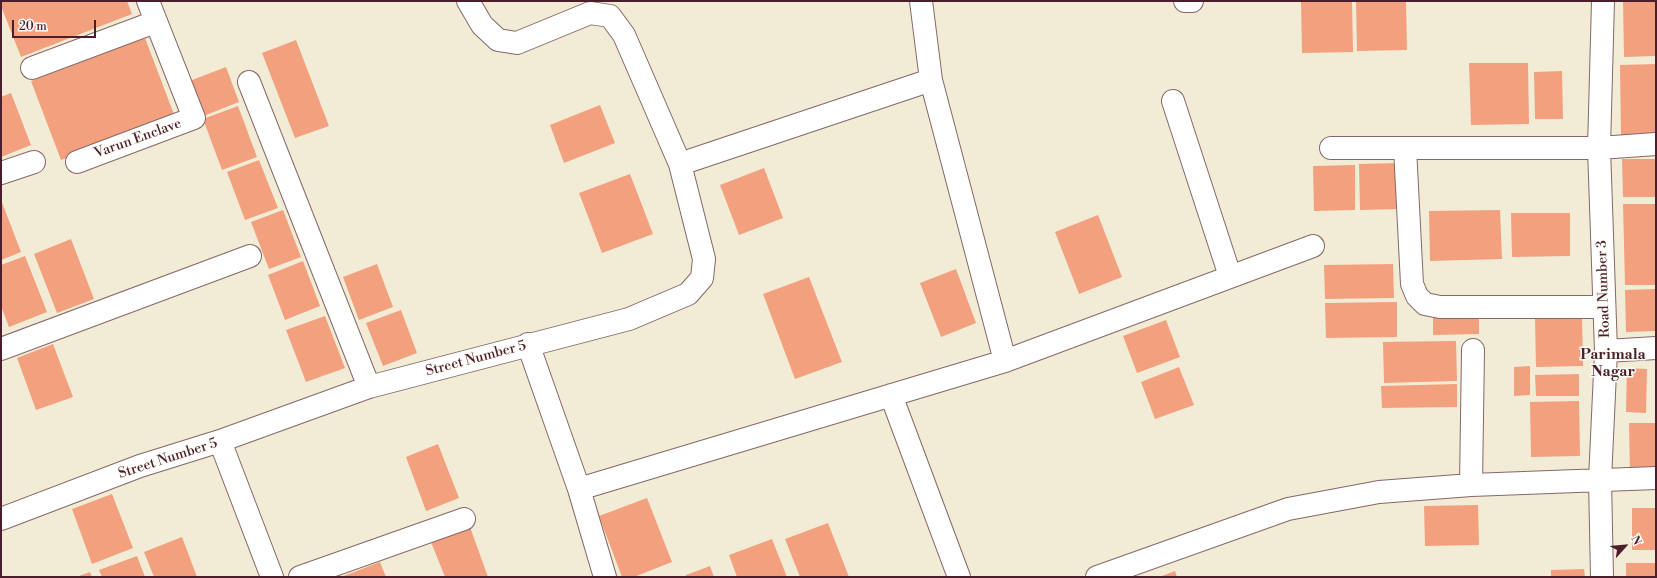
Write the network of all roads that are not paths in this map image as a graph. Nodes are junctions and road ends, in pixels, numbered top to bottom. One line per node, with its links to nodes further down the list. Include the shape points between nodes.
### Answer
1 (148, 1): 7 (street, Varun Enclave)
2 (468, 1): 18 (street, Street Number 5, via 482,25 498,40 517,43 590,13 610,16 624,35)
3 (921, 1): 9 (street)
4 (1185, 1): 5 (street)
5 (1192, 1)
6 (1603, 1): 15 (street, Road Number 3)
7 (155, 22): 8 (street); 17 (street, Varun Enclave, via 194,118)
8 (32, 68)
9 (931, 80): 18 (street); 29 (street)
10 (249, 82): 30 (street)
11 (1173, 101): 22 (street)
12 (1656, 144): 15 (street)
13 (1331, 148): 14 (street)
14 (1405, 148): 15 (street); 23 (street, via 1412,284 1425,304 1440,307)
15 (1599, 148): 23 (street, Road Number 3)
16 (34, 162): 19 (street)
17 (77, 162)
18 (680, 164): 24 (street, Street Number 5, via 704,259 702,278 688,294 629,319)
19 (1, 173)
20 (1313, 246): 22 (street)
21 (250, 256): 26 (street)
22 (1230, 276): 29 (street)
23 (1604, 307): 28 (street, Road Number 3)
24 (528, 344): 30 (street, Street Number 5); 36 (street)
25 (1656, 348): 28 (street)
26 (1, 349)
27 (1473, 350): 35 (street)
28 (1606, 351): 34 (street, Road Number 3)
29 (1005, 361): 31 (street)
30 (370, 387): 32 (street, Street Number 5)
31 (891, 395): 36 (street); 42 (street)
32 (220, 441): 37 (street, Street Number 5, via 140,466); 39 (street)
33 (1656, 478): 34 (street)
34 (1600, 480): 35 (street); 44 (street, Road Number 3)
35 (1471, 485): 43 (street, via 1379,492 1288,509)
36 (579, 490): 41 (street)
37 (1, 519)
38 (464, 519): 40 (street)
39 (272, 577)
40 (300, 577)
41 (605, 577)
42 (959, 577)
43 (1097, 577)
44 (1602, 577)

